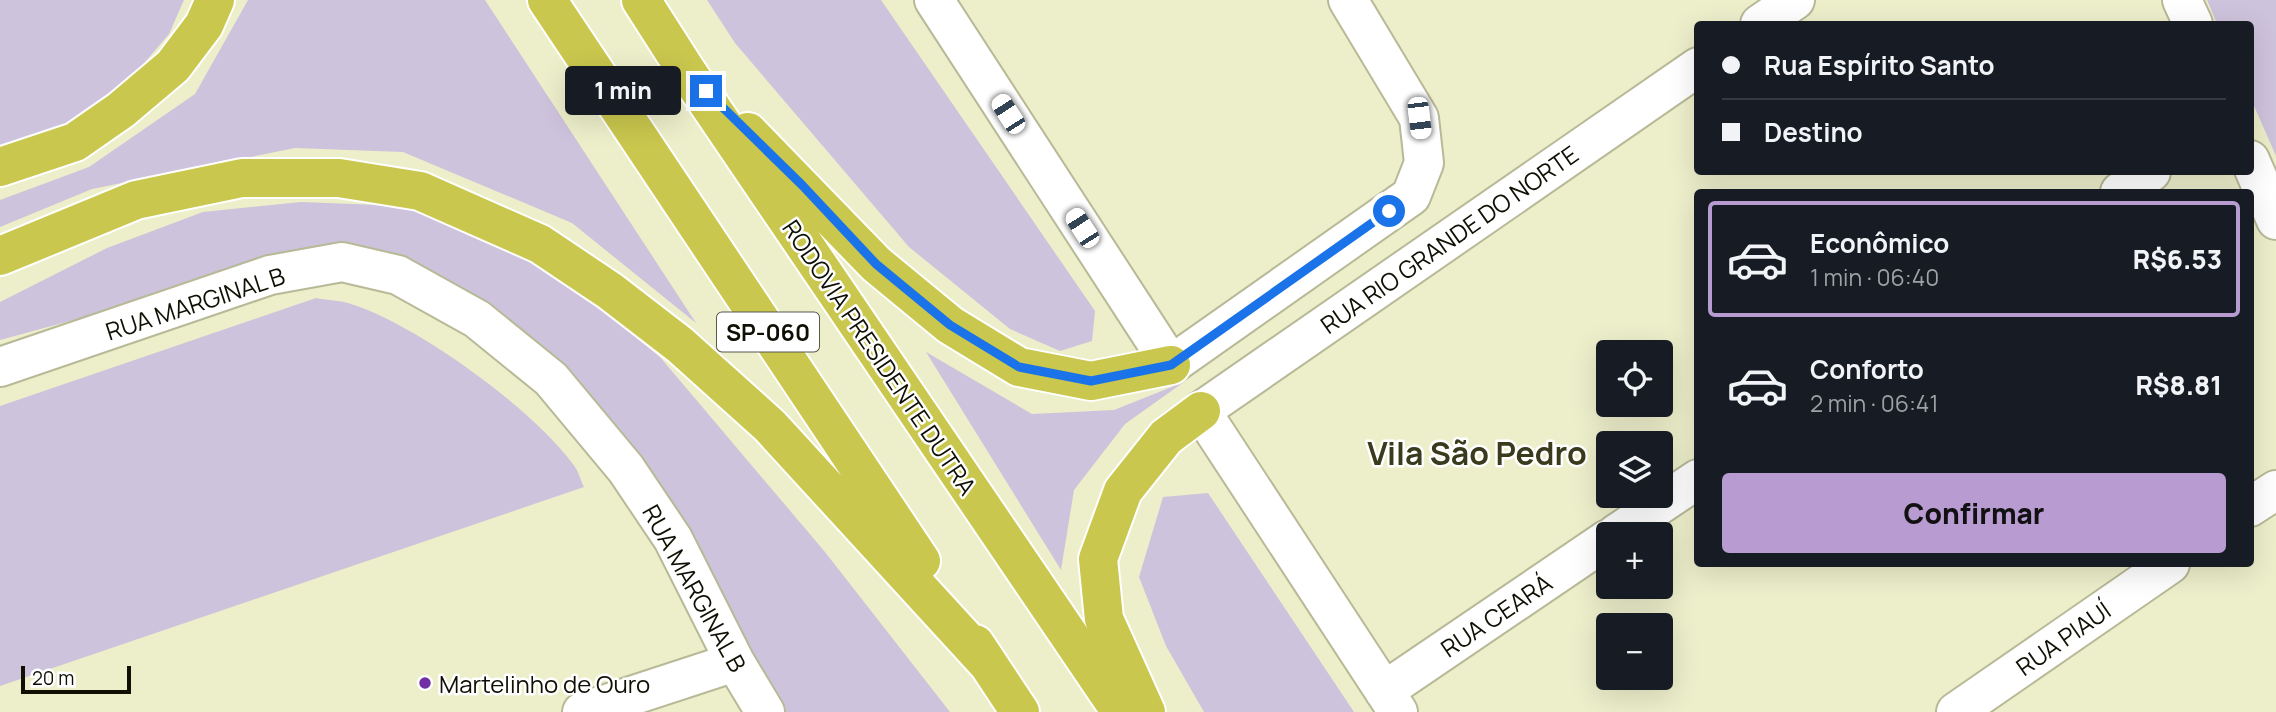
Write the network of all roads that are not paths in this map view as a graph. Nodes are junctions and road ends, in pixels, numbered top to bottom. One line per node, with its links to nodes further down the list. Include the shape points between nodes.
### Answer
1 (215, 0): 12 (highway, via 204,25 173,66 121,110 75,142)
2 (547, 0): 28 (highway, SP-060)
3 (640, 0): 11 (highway, RODOVIA PRESIDENTE DUTRA / SP-060)
4 (934, 0): 18 (street)
5 (1348, 0): 18 (street, via 1419,118 1424,163 1411,196)
6 (1795, 0): 8 (street)
7 (2182, 0): 9 (street)
8 (1764, 21)
9 (2192, 21)
10 (1694, 70): 20 (street, RUA RIO GRANDE DO NORTE)
11 (687, 72): 18 (highway, via 876,264 950,325 1019,367 1091,381); 33 (highway, RODOVIA PRESIDENTE DUTRA / SP-060)
12 (0, 167)
13 (2254, 169): 16 (street)
14 (2146, 175): 15 (street)
15 (2125, 189)
16 (2276, 220)
17 (0, 256): 28 (highway, via 136,200 242,178 339,178 420,191 540,244 680,345 770,426)
18 (1171, 365)
19 (0, 367): 27 (street, RUA MARGINAL B, via 270,275 342,262 398,275 477,319 551,379 625,469 673,539)
20 (1201, 411): 29 (street); 34 (highway, via 1166,437 1123,491 1098,559 1104,619)
21 (1694, 482): 24 (street)
22 (2276, 490): 23 (street)
23 (2254, 504)
24 (1634, 522)
25 (1596, 548): 29 (street, RUA CEARÁ)
26 (2166, 567): 35 (street, RUA PIAUÍ)
27 (735, 662): 30 (street); 31 (street, RUA MARGINAL B)
28 (989, 665): 32 (highway, SP-060)
29 (1391, 702)
30 (582, 712)
31 (765, 712)
32 (1020, 712)
33 (1121, 712)
34 (1146, 712)
35 (1956, 712)

